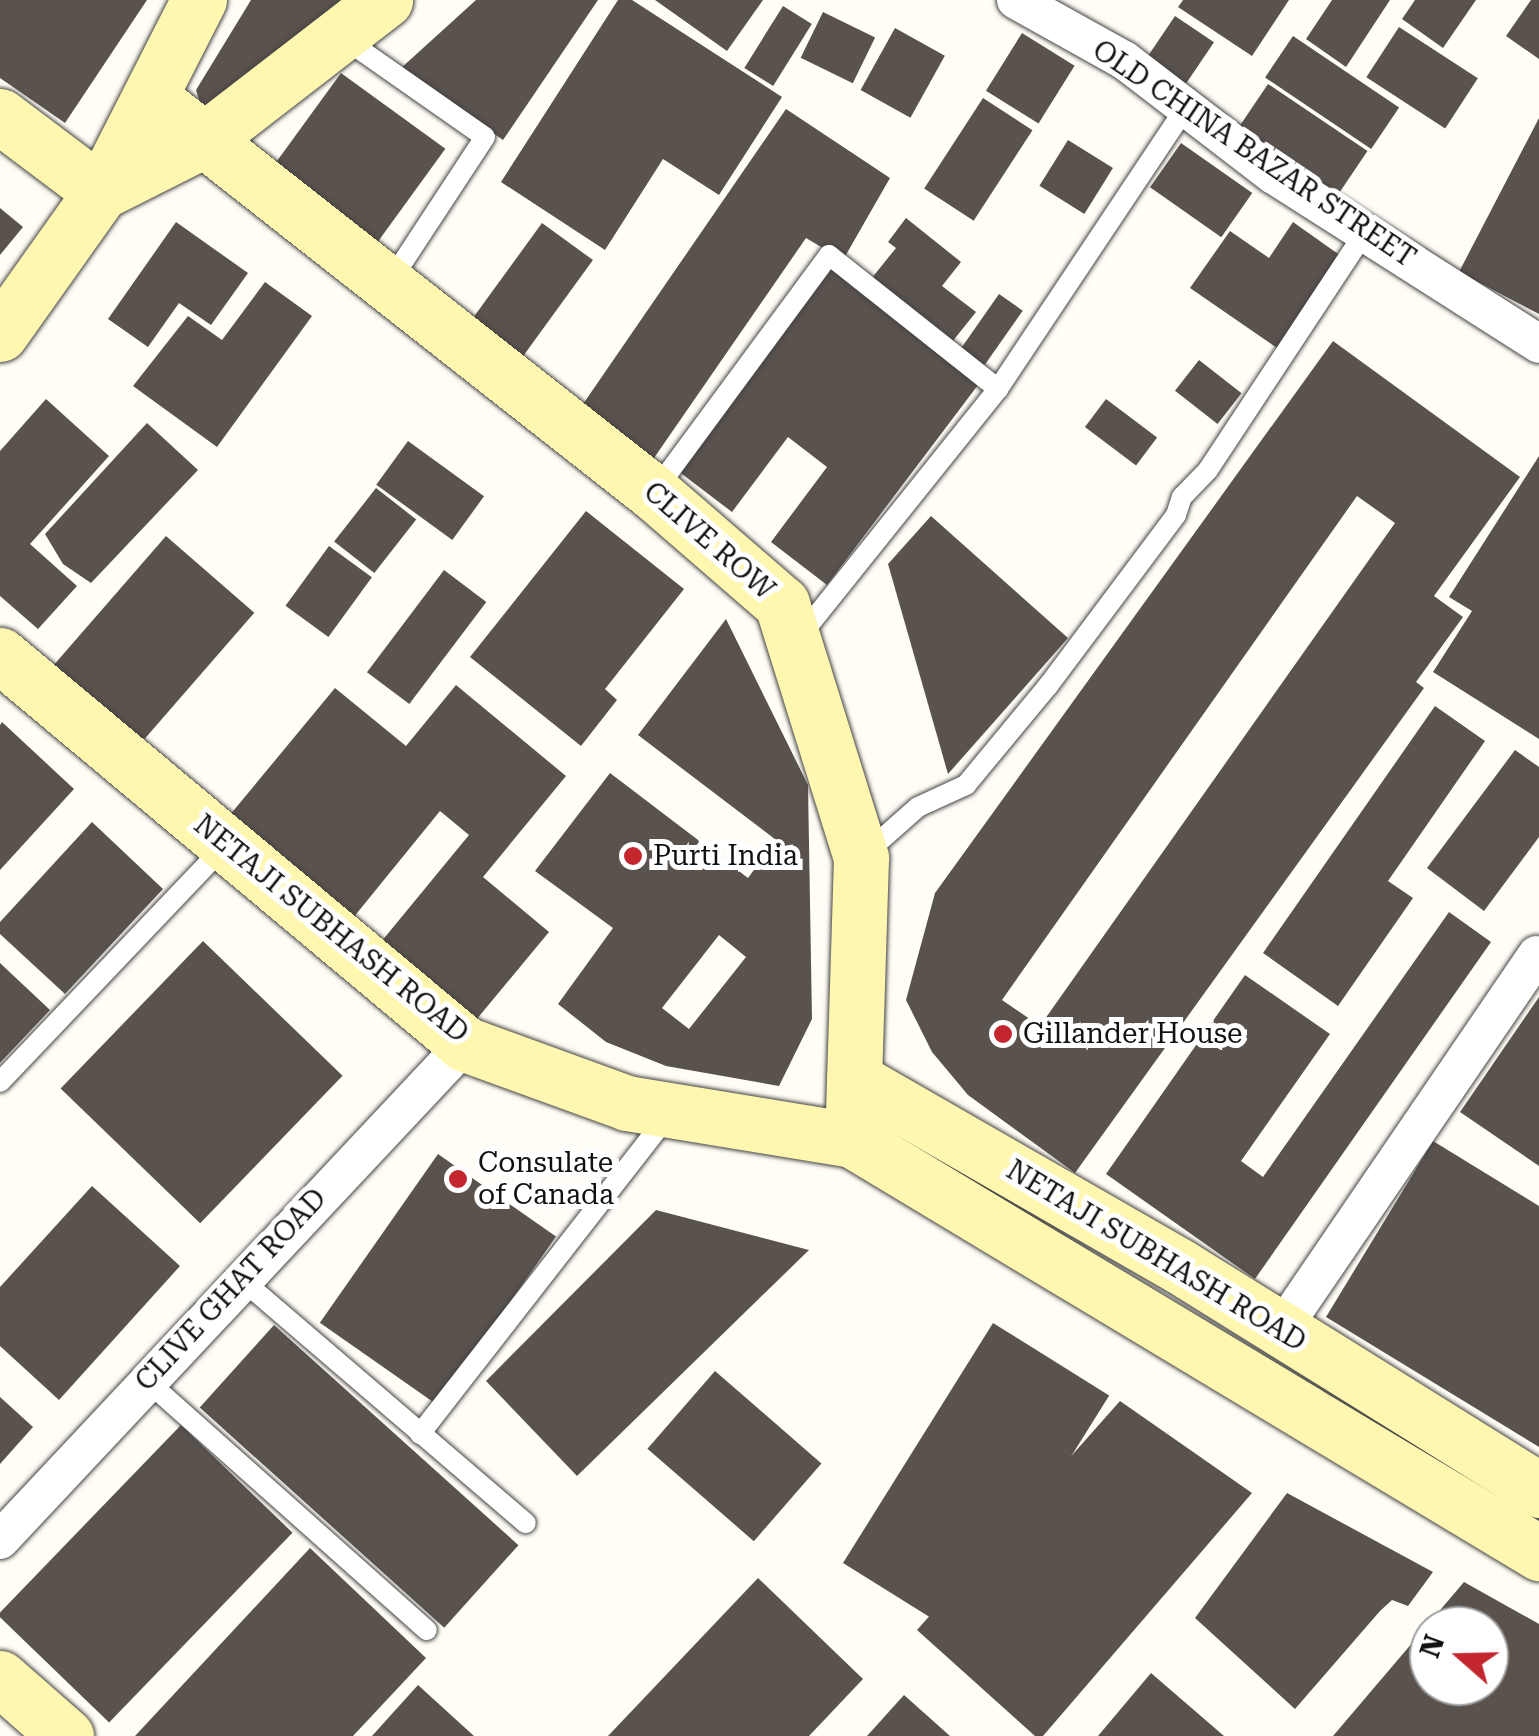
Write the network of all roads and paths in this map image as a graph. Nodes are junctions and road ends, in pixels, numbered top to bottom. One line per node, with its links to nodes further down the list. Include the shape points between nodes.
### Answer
1 (199, 0): 5 (main road)
2 (385, 0): 4 (main road)
3 (1016, 0): 6 (street, OLD CHINA BAZAR STREET, via 1124,60)
4 (342, 37): 8 (main road); 11 (lane, via 484,137)
5 (150, 97): 8 (main road, CLIVE ROW); 9 (main road)
6 (1186, 108): 10 (street, OLD CHINA BAZAR STREET); 14 (lane)
7 (0, 116): 9 (main road)
8 (204, 140): 9 (main road); 11 (main road, CLIVE ROW)
9 (101, 192): 12 (main road)
10 (1364, 232): 13 (street, OLD CHINA BAZAR STREET); 19 (lane, via 1208,470 1182,496 1048,686 966,785 918,807)
11 (390, 282): 15 (main road, CLIVE ROW)
12 (0, 334)
13 (1539, 344)
14 (998, 389): 15 (lane, via 829,255); 16 (lane)
15 (654, 493): 16 (main road, CLIVE ROW, via 782,604)
16 (794, 643): 19 (main road, CLIVE ROW)
17 (0, 656): 18 (main road, NETAJI SUBHASH ROAD)
18 (227, 844): 21 (main road, NETAJI SUBHASH ROAD); 23 (lane)
19 (861, 858): 22 (main road, CLIVE ROW)
20 (1537, 955): 28 (street)
21 (465, 1044): 24 (main road, NETAJI SUBHASH ROAD, via 627,1103); 27 (street, CLIVE GHAT ROAD)
22 (854, 1079): 25 (main road); 26 (main road, CLIVE ROW); 28 (main road, NETAJI SUBHASH ROAD)
23 (0, 1082)
24 (672, 1112): 25 (main road, NETAJI SUBHASH ROAD); 30 (lane)
25 (766, 1126): 26 (main road, NETAJI SUBHASH ROAD)
26 (852, 1140): 34 (main road, NETAJI SUBHASH ROAD)
27 (241, 1280): 29 (street, CLIVE GHAT ROAD); 30 (lane)
28 (1282, 1330): 31 (main road, NETAJI SUBHASH ROAD)
29 (146, 1380): 33 (street, CLIVE GHAT ROAD); 35 (lane)
30 (420, 1434): 32 (lane)
31 (1539, 1490)
32 (526, 1524)
33 (0, 1540)
34 (1539, 1554)
35 (428, 1630)
36 (0, 1678): 37 (main road)
37 (66, 1736)

